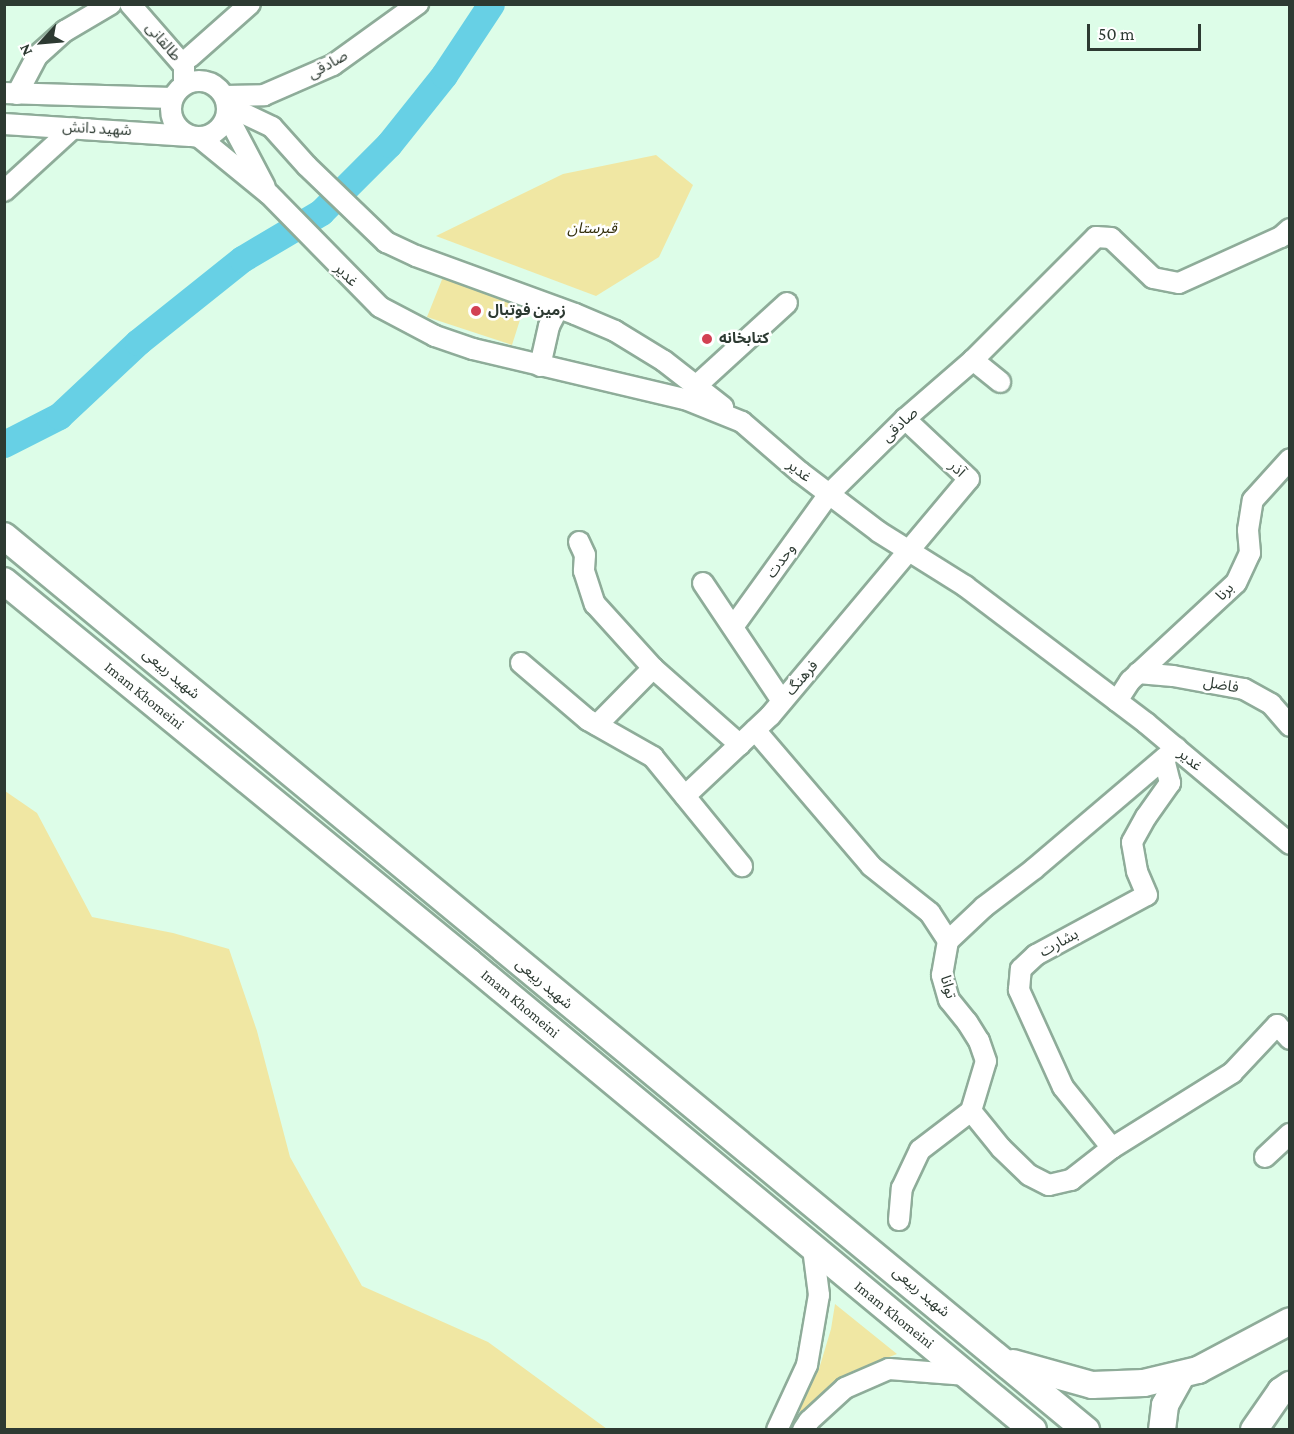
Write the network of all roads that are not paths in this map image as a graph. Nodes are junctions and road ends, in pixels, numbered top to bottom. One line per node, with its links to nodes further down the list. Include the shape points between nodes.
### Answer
1 (111, 4): 8 (street, via 65,31 37,56)
2 (130, 4): 7 (street, طالقانی, via 184,66)
3 (144, 4): 6 (street, طالقانی)
4 (250, 4): 6 (street)
5 (418, 4): 9 (street, صادقی, via 333,65 264,95)
6 (190, 57): 7 (street, طالقانی)
7 (186, 88): 8 (street); 9 (street, via 220,88); 12 (street, via 172,116 182,132)
8 (11, 94)
9 (227, 106): 12 (street, via 217,131); 14 (street); 17 (street, via 272,127 386,242)
10 (4, 124): 11 (street, شهید دانش)
11 (73, 128): 12 (street, شهید دانش); 13 (street)
12 (194, 137): 14 (street)
13 (4, 191)
14 (269, 194): 19 (street, غدیر, via 380,308 435,336)
15 (1287, 239): 18 (street, صادقی, via 1179,283 1153,278 1111,238 1096,237)
16 (787, 303): 21 (street)
17 (558, 308): 19 (street, via 549,326); 21 (street, via 615,331)
18 (973, 360): 20 (street); 22 (street, صادقی)
19 (540, 366): 23 (street, غدیر, via 685,399)
20 (1000, 382)
21 (696, 386): 23 (street)
22 (905, 419): 25 (street, صادقی); 28 (street, آذر, via 969,479)
23 (742, 422): 25 (street, غدیر)
24 (1290, 459): 34 (street, برنا, via 1253,500 1248,530 1250,553 1236,583)
25 (829, 494): 28 (street, غدیر); 31 (street, وحدت)
26 (4, 536): 45 (main road, شهید ربیعی)
27 (579, 542): 33 (street, via 595,604)
28 (909, 550): 35 (street, فرهنگ); 36 (street, غدیر, via 965,586)
29 (4, 581): 47 (main road, Imam Khomeini)
30 (703, 583): 31 (street)
31 (733, 627): 35 (street)
32 (521, 663): 37 (street)
33 (653, 668): 37 (street); 40 (street)
34 (1138, 673): 36 (street, برنا); 38 (street, فاضل, via 1244,689 1271,704)
35 (782, 701): 39 (street, فرهنگ)
36 (1117, 702): 41 (street, غدیر)
37 (597, 725): 42 (street, via 653,757)
38 (1290, 726)
39 (755, 730): 40 (street, فرهنگ); 46 (street, via 871,866 930,913)
40 (740, 745): 42 (street, فرهنگ)
41 (1170, 754): 43 (street, غدیر); 46 (street); 53 (street, بشارت, via 1170,783 1132,842 1137,871 1147,895 1036,955 1022,969 1019,990 1063,1087)
42 (685, 796): 44 (street)
43 (1290, 843)
44 (742, 866)
45 (491, 938): 47 (main road); 48 (main road, شهید ربیعی)
46 (948, 940): 51 (street, توانا, via 942,975 949,1000 968,1022 986,1061)
47 (469, 962): 49 (main road, Imam Khomeini)
48 (522, 966): 49 (main road); 58 (main road, شهید ربیعی)
49 (501, 988): 56 (main road, Imam Khomeini)
50 (1290, 1039): 53 (street, via 1277,1025 1232,1073)
51 (971, 1111): 53 (street, via 1029,1175 1049,1185 1071,1180); 55 (street, via 920,1150 902,1188)
52 (1290, 1134): 54 (street)
53 (1112, 1148)
54 (1265, 1157)
55 (899, 1220)
56 (813, 1248): 59 (main road, Imam Khomeini); 62 (street, via 819,1295 807,1365)
57 (1290, 1321): 60 (main road)
58 (1005, 1361): 60 (main road, via 1092,1385 1144,1383); 65 (main road, شهید ربیعی)
59 (967, 1375): 63 (street, via 888,1369 845,1388 808,1420); 64 (main road, Imam Khomeini)
60 (1181, 1376): 66 (main road, via 1165,1406)
61 (1290, 1385): 67 (main road, via 1281,1391)
62 (777, 1430)
63 (803, 1430)
64 (1033, 1430)
65 (1086, 1430)
66 (1162, 1430)
67 (1254, 1430)

